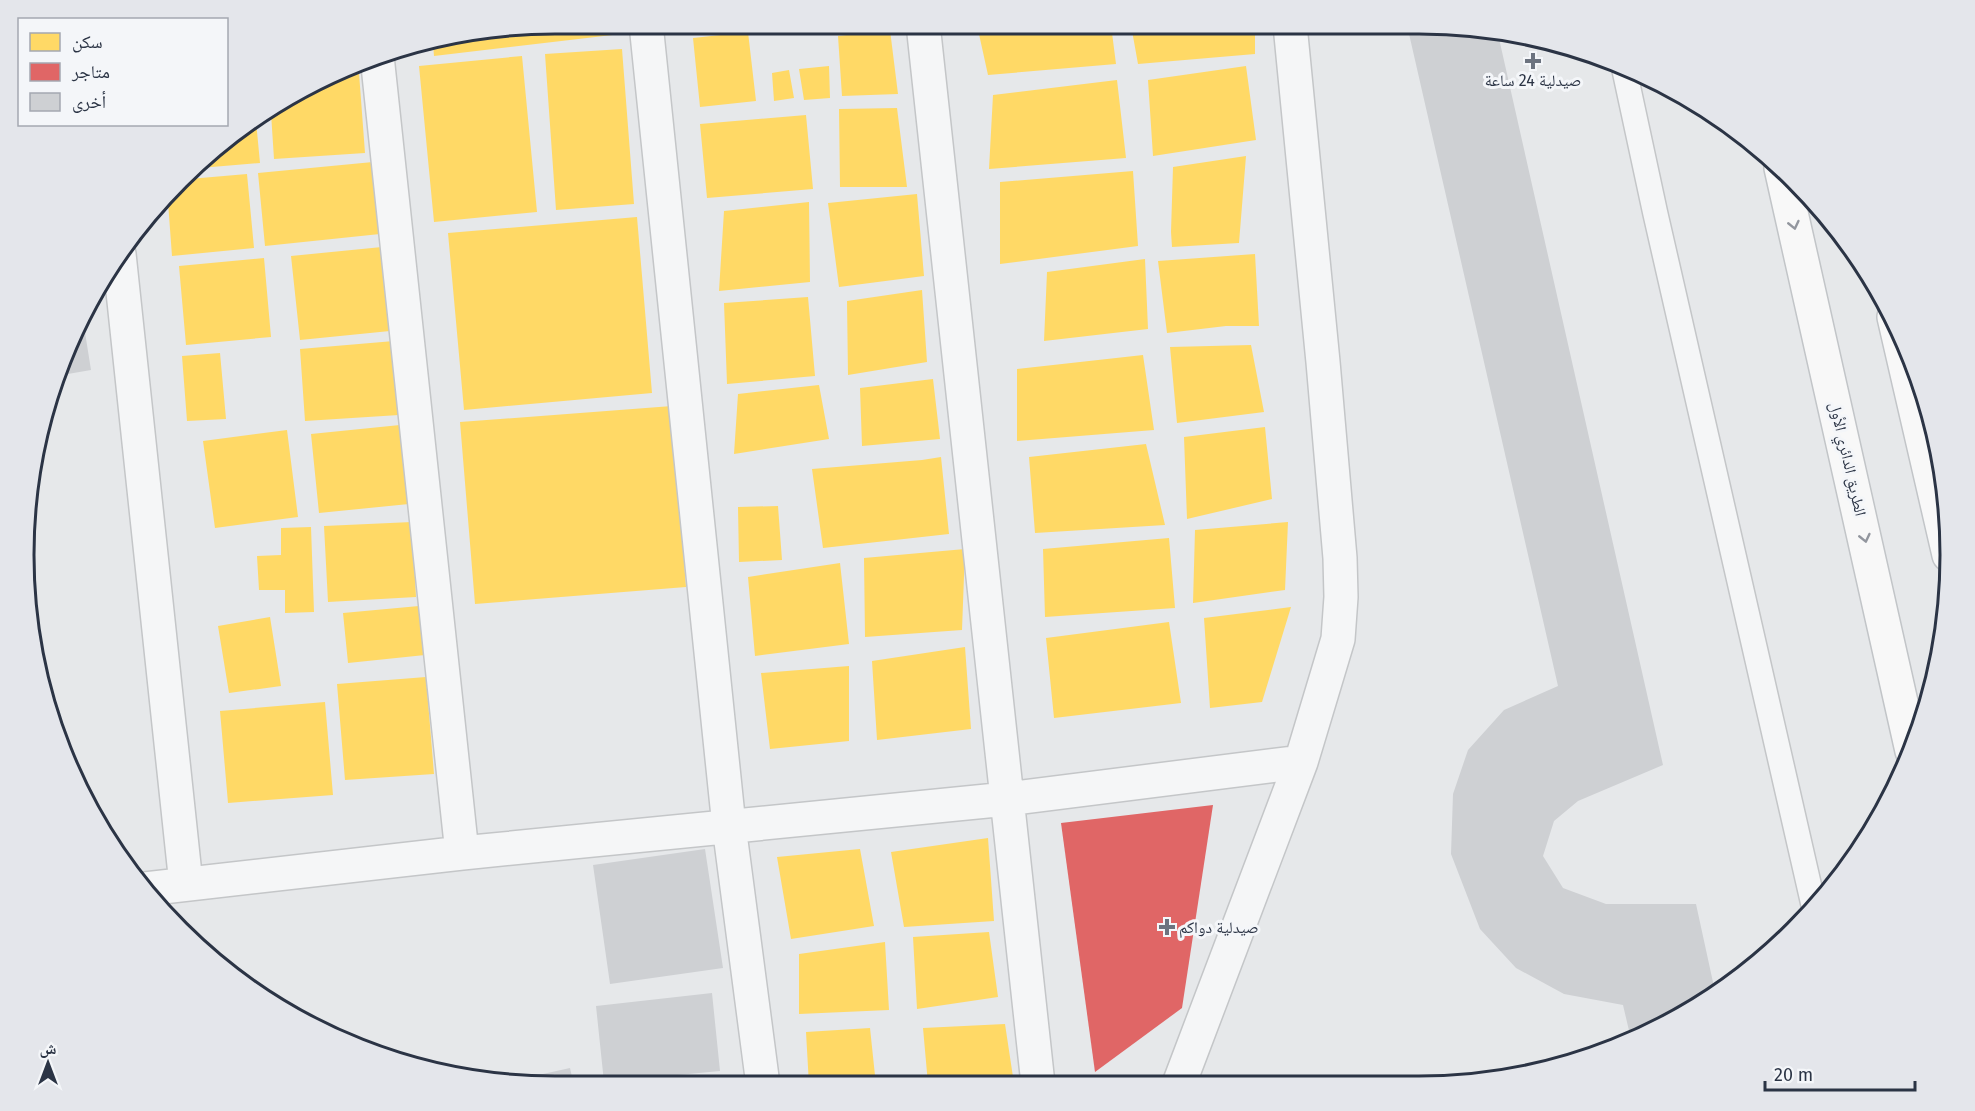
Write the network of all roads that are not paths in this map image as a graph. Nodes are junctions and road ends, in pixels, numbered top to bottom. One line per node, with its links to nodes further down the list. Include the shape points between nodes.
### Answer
1 (647, 34): 13 (street)
2 (924, 34): 12 (street)
3 (1291, 34): 11 (street, via 1341,597 1338,639)
4 (378, 66): 14 (street)
5 (1626, 77): 17 (lane)
6 (1785, 184): 10 (main road, الطريق الدائري الأول, one-way to 10)
7 (121, 267): 15 (street)
8 (1906, 370): 9 (main road)
9 (1938, 506)
10 (1908, 735)
11 (1301, 762): 12 (street); 20 (street)
12 (1007, 799): 13 (street); 19 (street)
13 (729, 826): 14 (street); 18 (street)
14 (462, 853): 15 (street)
15 (186, 884): 16 (street)
16 (155, 888)
17 (1812, 898)
18 (762, 1076)
19 (1037, 1076)
20 (1182, 1076)

